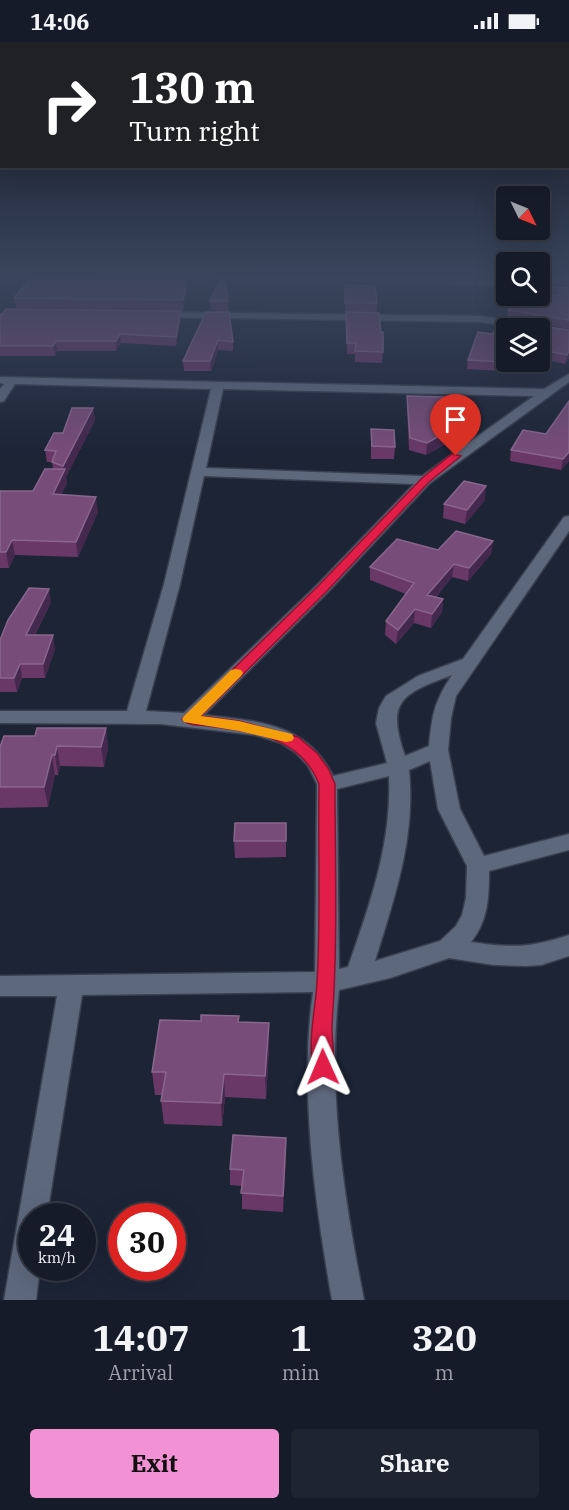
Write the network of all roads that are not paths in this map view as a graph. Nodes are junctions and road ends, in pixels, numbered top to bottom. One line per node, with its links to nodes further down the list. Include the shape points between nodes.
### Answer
1 (569, 377): 4 (street)
2 (6, 380): 3 (street); 5 (street)
3 (218, 385): 4 (street); 6 (street)
4 (548, 393): 7 (street)
5 (0, 398)
6 (198, 472): 7 (street); 11 (street)
7 (425, 480): 12 (street, via 322,589)
8 (569, 520): 9 (street)
9 (470, 663): 13 (street, via 444,704); 14 (street, via 400,693 388,708 387,735)
10 (0, 717): 11 (street)
11 (134, 719): 12 (street)
12 (189, 719): 15 (street, via 250,728 292,740 312,757)
13 (438, 750): 14 (street); 17 (street, via 449,809)
14 (398, 767): 15 (street); 20 (street, via 398,824 389,876)
15 (327, 784): 21 (street)
16 (569, 842): 17 (street)
17 (478, 866): 19 (street, via 474,915 465,933)
18 (569, 945): 19 (street, via 551,952 516,956)
19 (449, 948): 20 (street)
20 (358, 975): 21 (street)
21 (327, 982): 23 (street); 27 (street, via 322,1027 328,1175)
22 (0, 986): 23 (street)
23 (71, 987): 24 (street)
24 (35, 1203)
25 (23, 1281): 26 (street)
26 (20, 1300)
27 (348, 1300)

